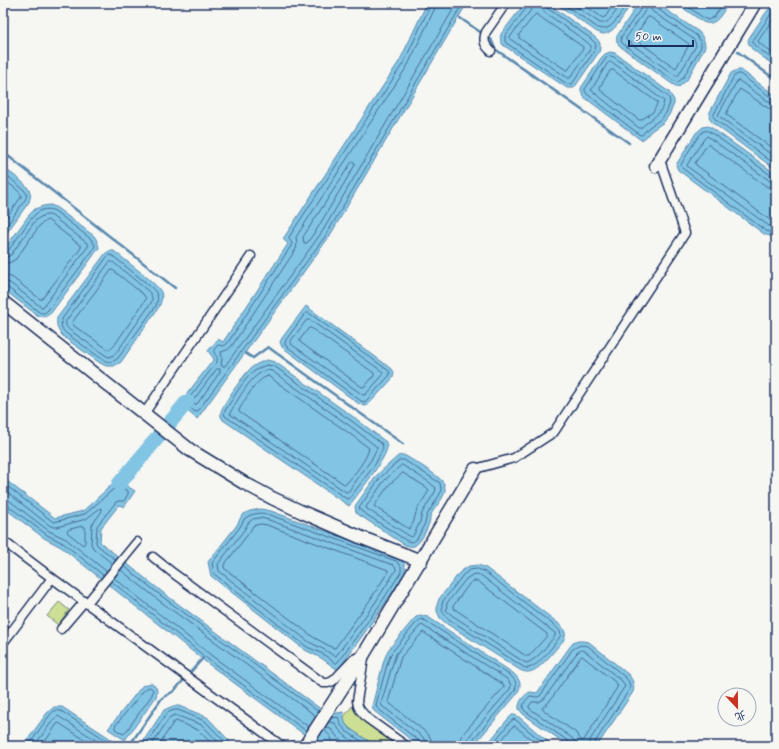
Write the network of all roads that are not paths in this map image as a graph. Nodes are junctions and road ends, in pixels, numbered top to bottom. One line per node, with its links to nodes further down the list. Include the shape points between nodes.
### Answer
1 (506, 3): 3 (street, via 486,32 484,43)
2 (755, 3): 4 (street)
3 (490, 51)
4 (658, 163): 8 (street, via 685,233 554,432 514,458)
5 (251, 256): 7 (street)
6 (3, 302): 7 (street)
7 (144, 414): 12 (street, via 190,450 272,498 360,537)
8 (475, 469): 12 (street)
9 (3, 541): 13 (street)
10 (137, 542): 14 (street)
11 (153, 557): 17 (street, via 323,682 333,681 354,659)
12 (421, 560): 17 (street)
13 (52, 578): 14 (street); 16 (street)
14 (86, 602): 15 (street); 18 (street)
15 (61, 630)
16 (3, 643)
17 (362, 658): 21 (street); 22 (street, via 357,701 360,710)
18 (282, 746)
19 (293, 746): 20 (street)
20 (300, 746)
21 (305, 746)
22 (406, 746)

